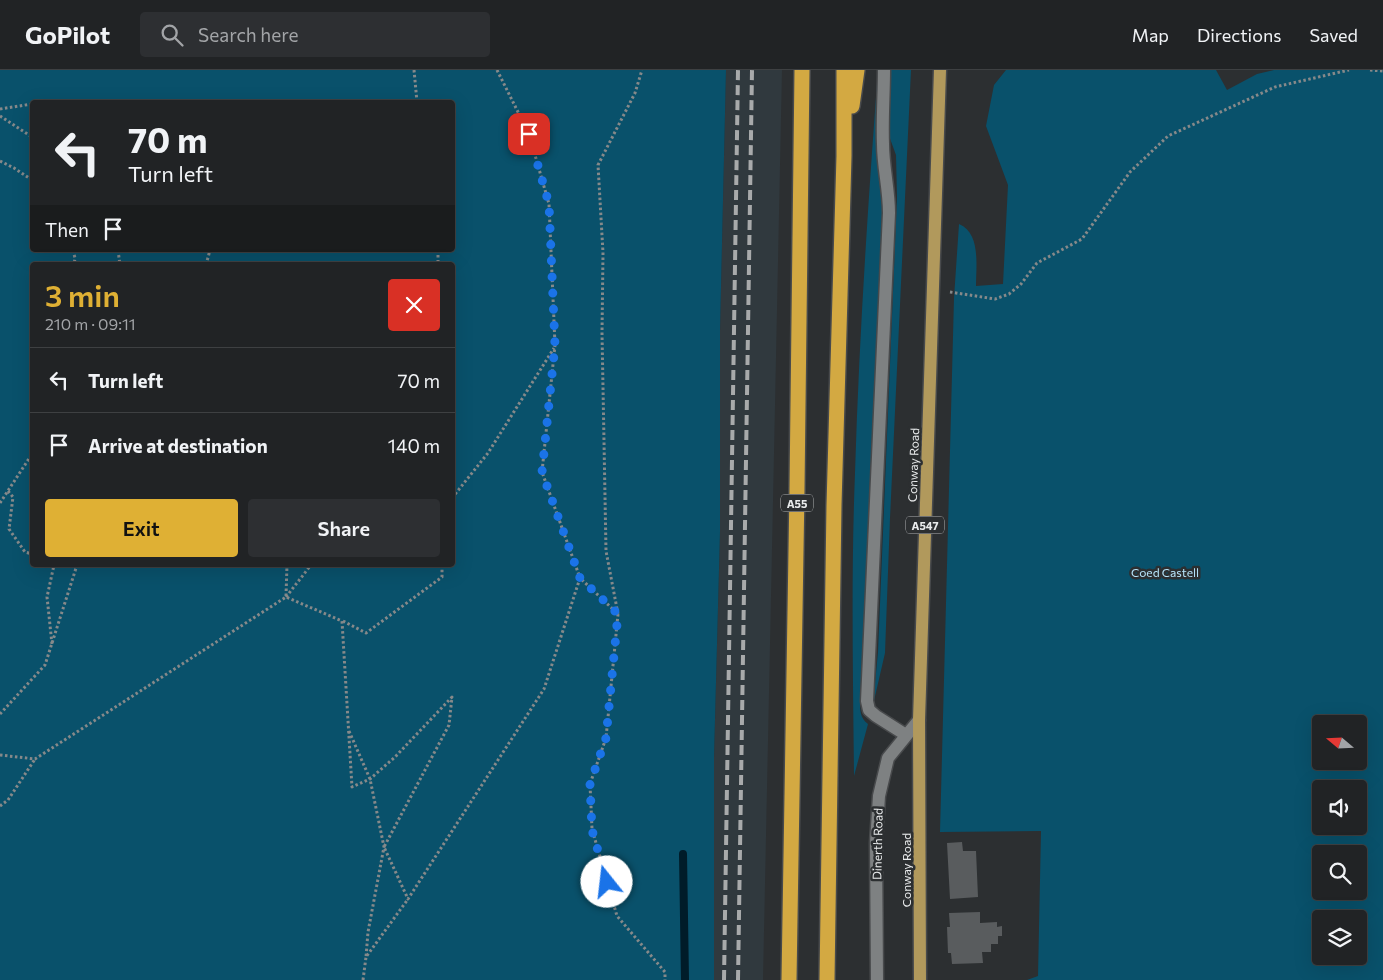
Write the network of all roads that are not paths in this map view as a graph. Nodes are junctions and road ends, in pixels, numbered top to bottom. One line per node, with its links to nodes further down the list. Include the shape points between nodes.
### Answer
1 (802, 70): 9 (highway, A55)
2 (844, 70): 6 (highway)
3 (857, 70): 6 (highway)
4 (884, 70): 8 (street, via 883,143 890,213 867,702 869,710 876,716)
5 (940, 70): 7 (main road, Conway Road / A547)
6 (844, 156): 10 (highway)
7 (919, 720): 8 (street, Dinerth Road); 12 (main road, Conway Road / A547)
8 (906, 735): 11 (street, Dinerth Road, via 888,758 879,796)
9 (789, 980)
10 (826, 980)
11 (877, 980)
12 (920, 980)

